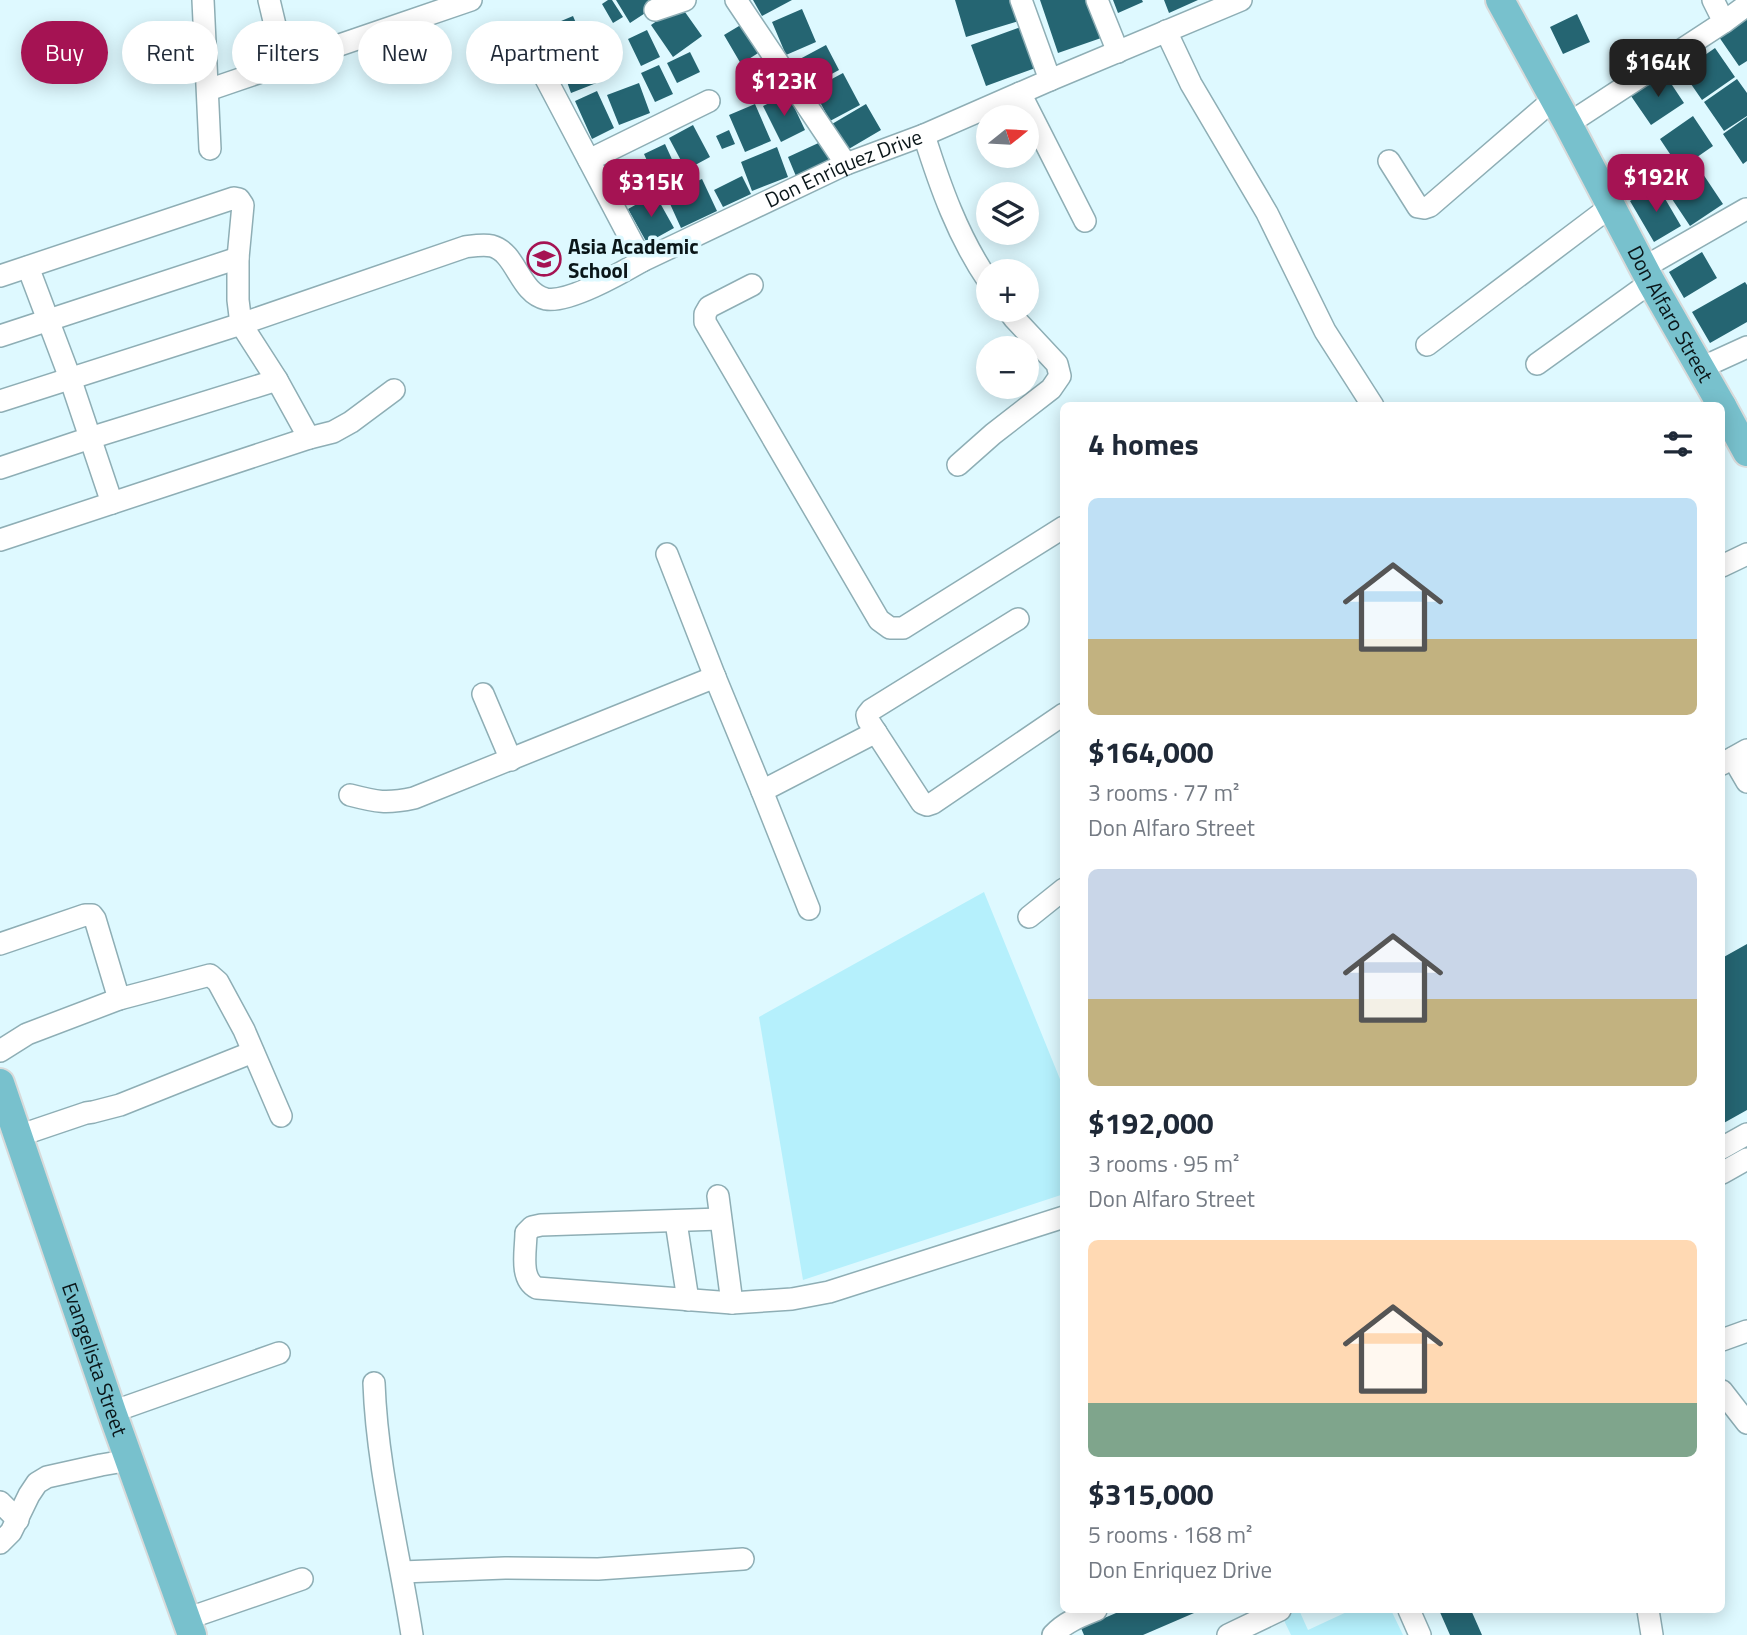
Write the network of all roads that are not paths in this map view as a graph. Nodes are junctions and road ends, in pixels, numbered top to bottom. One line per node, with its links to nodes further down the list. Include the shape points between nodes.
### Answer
1 (203, 0): 21 (street)
2 (269, 0): 13 (street)
3 (471, 0): 16 (street)
4 (685, 0): 12 (street)
5 (736, 0): 30 (street)
6 (1021, 0): 18 (street)
7 (1097, 0): 17 (street)
8 (1500, 0): 23 (main road, Don Alfaro Street)
9 (1713, 0): 14 (street)
10 (1228, 3): 15 (street, Don Enriquez Drive)
11 (1747, 5): 14 (street)
12 (655, 10)
13 (274, 21)
14 (1724, 22): 25 (street)
15 (1166, 31): 17 (street, Don Enriquez Drive); 53 (street, via 1191,84 1272,223 1325,331)
16 (344, 43)
17 (1118, 52): 18 (street, Don Enriquez Drive)
18 (1050, 80): 22 (street, Don Enriquez Drive)
19 (232, 81): 21 (street)
20 (549, 84): 28 (street)
21 (208, 90): 27 (street)
22 (1020, 93): 26 (street, Don Enriquez Drive); 33 (street)
23 (1554, 99): 25 (main road, Don Alfaro Street); 29 (street, via 1430,206 1418,207)
24 (709, 101): 28 (street)
25 (1568, 124): 31 (main road, Don Alfaro Street)
26 (924, 135): 30 (street, Don Enriquez Drive); 36 (street, via 944,197)
27 (211, 149)
28 (589, 160): 35 (street)
29 (1389, 162)
30 (845, 164): 35 (street, Don Enriquez Drive)
31 (1611, 208): 38 (main road, Don Alfaro Street); 45 (street)
32 (1746, 209): 38 (street)
33 (1085, 220)
34 (238, 258): 37 (street, via 243,205 234,198); 41 (street); 43 (street)
35 (642, 261): 43 (street, Don Enriquez Drive, via 574,294 545,299 532,292 494,247 465,247)
36 (976, 263)
37 (28, 267): 39 (street); 41 (street)
38 (1647, 275): 47 (street); 48 (main road, Don Alfaro Street)
39 (0, 276)
40 (752, 285): 62 (street, via 709,307 705,322 879,620 891,628 903,628)
41 (49, 320): 44 (street); 49 (street)
42 (1019, 322): 59 (street, via 1057,364 1060,376 1051,389)
43 (241, 324): 49 (street); 50 (street)
44 (0, 336)
45 (1427, 345)
46 (1747, 347): 48 (street)
47 (1537, 363)
48 (1701, 368): 54 (main road, Don Alfaro Street)
49 (70, 378): 52 (street); 56 (street)
50 (277, 380): 56 (street); 57 (street)
51 (394, 390): 57 (street, via 351,422)
52 (0, 401)
53 (1370, 402)
54 (1720, 402)
55 (1725, 412): 58 (main road, Don Alfaro Street)
56 (90, 438): 60 (street); 61 (street)
57 (309, 438): 61 (street)
58 (1747, 452)
59 (958, 466)
60 (0, 468)
61 (112, 503): 63 (street)
62 (1060, 530)
63 (0, 540)
64 (667, 554): 68 (street)
65 (1747, 554): 66 (street)
66 (1725, 565)
67 (1018, 618): 71 (street, via 871,710 868,720)
68 (715, 677): 73 (street); 75 (street)
69 (484, 694): 73 (street)
70 (1060, 717): 71 (street, via 927,805)
71 (876, 732): 75 (street)
72 (1734, 757): 74 (street)
73 (511, 760): 76 (street, via 414,798 378,802)
74 (1747, 782)
75 (762, 791): 78 (street)
76 (350, 795)
77 (1060, 892): 79 (street)
78 (809, 909)
79 (1029, 917)
80 (0, 944): 81 (street, via 92,915)
81 (119, 999): 82 (street, via 27,1034); 83 (street, via 210,975 219,982)
82 (0, 1051)
83 (253, 1052): 85 (street); 87 (street, via 120,1105)
84 (0, 1083): 87 (main road, Evangelista Street)
85 (281, 1116)
86 (1747, 1134): 88 (street)
87 (18, 1136): 102 (main road, Evangelista Street)
88 (1725, 1146)
89 (1747, 1159): 90 (street)
90 (1725, 1171)
91 (718, 1196): 93 (street)
92 (1060, 1218): 96 (street, via 830,1292)
93 (720, 1219): 94 (street); 96 (street)
94 (676, 1222): 95 (street); 95 (street, via 532,1227 526,1233 526,1275 537,1288)
95 (688, 1300): 96 (street)
96 (732, 1303)
97 (1747, 1331): 98 (street)
98 (1725, 1339)
99 (279, 1353): 102 (street)
100 (374, 1383): 109 (street, via 380,1457)
101 (1725, 1395): 103 (street)
102 (112, 1412): 104 (main road, Evangelista Street)
103 (1747, 1423)
104 (130, 1460): 106 (street, via 47,1477 29,1494); 115 (main road, Evangelista Street)
105 (0, 1502): 106 (street)
106 (18, 1520): 107 (street)
107 (0, 1543)
108 (743, 1559): 109 (street, via 598,1569)
109 (402, 1572): 116 (street)
110 (302, 1579): 115 (street)
111 (1090, 1613): 117 (street)
112 (1274, 1613): 118 (street)
113 (1410, 1613): 119 (street)
114 (1648, 1613): 120 (street)
115 (189, 1627)
116 (412, 1635)
117 (1053, 1635)
118 (1228, 1635)
119 (1420, 1635)
120 (1652, 1635)

